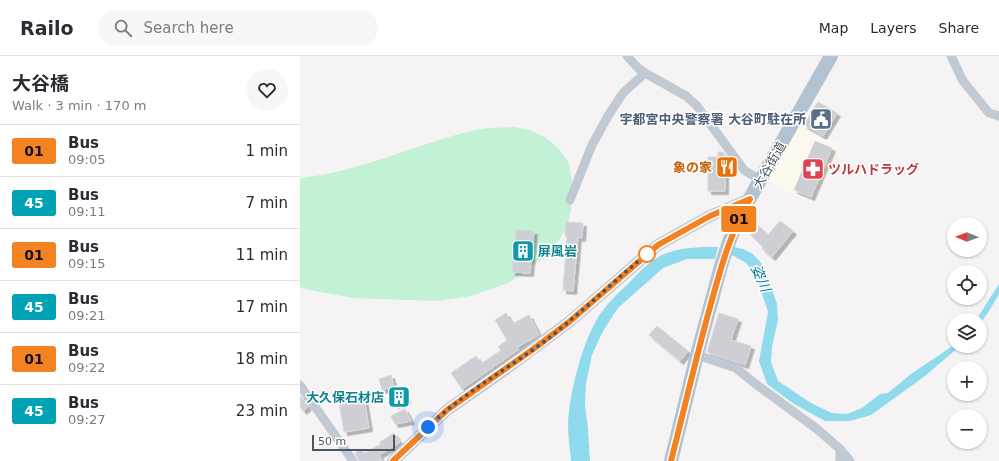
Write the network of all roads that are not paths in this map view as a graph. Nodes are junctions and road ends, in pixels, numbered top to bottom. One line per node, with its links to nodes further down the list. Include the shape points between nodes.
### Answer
1 (627, 56): 4 (street)
2 (831, 56): 6 (main road, 大谷街道)
3 (951, 56): 5 (street, via 963,81 989,113)
4 (645, 73): 6 (street, via 686,96 697,106 744,170); 8 (street, via 623,92 608,116 592,145)
5 (999, 116)
6 (760, 180): 7 (main road, 大谷街道)
7 (750, 199): 9 (main road, via 738,219 729,242); 13 (main road, 大谷街道, via 710,216 658,245 569,322 447,410)
8 (570, 200)
9 (697, 355): 11 (street, via 736,368); 14 (main road)
10 (300, 385): 12 (street)
11 (840, 449): 15 (street); 16 (street)
12 (353, 461)
13 (393, 461)
14 (671, 461)
15 (840, 461)
16 (850, 461)

